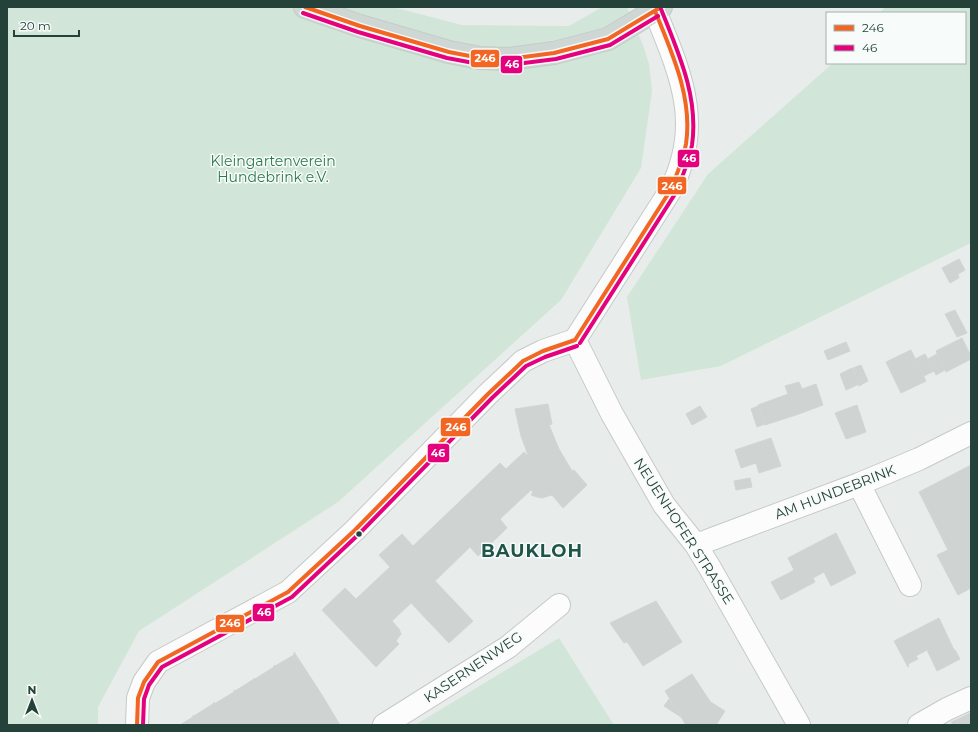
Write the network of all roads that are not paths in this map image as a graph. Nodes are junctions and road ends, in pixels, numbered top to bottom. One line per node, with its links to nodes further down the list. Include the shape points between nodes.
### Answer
1 (305, 7): 2 (main road, via 449,52 480,58 508,59 554,53 608,38)
2 (656, 8): 3 (street, via 685,97 687,144 684,160 670,191)
3 (576, 340): 6 (street, NEUENHOFER STRASSE, via 612,414 664,505); 10 (street, via 523,361 355,530 288,592 158,662 144,682 138,698)
4 (971, 433): 5 (street, AM HUNDEBRINK, via 919,459)
5 (859, 484): 6 (street, AM HUNDEBRINK); 7 (street)
6 (696, 545): 12 (street, NEUENHOFER STRASSE)
7 (910, 585)
8 (558, 605): 11 (street, KASERNENWEG, via 508,647)
9 (971, 698): 13 (street)
10 (137, 725)
11 (384, 725)
12 (799, 725)
13 (919, 725)

